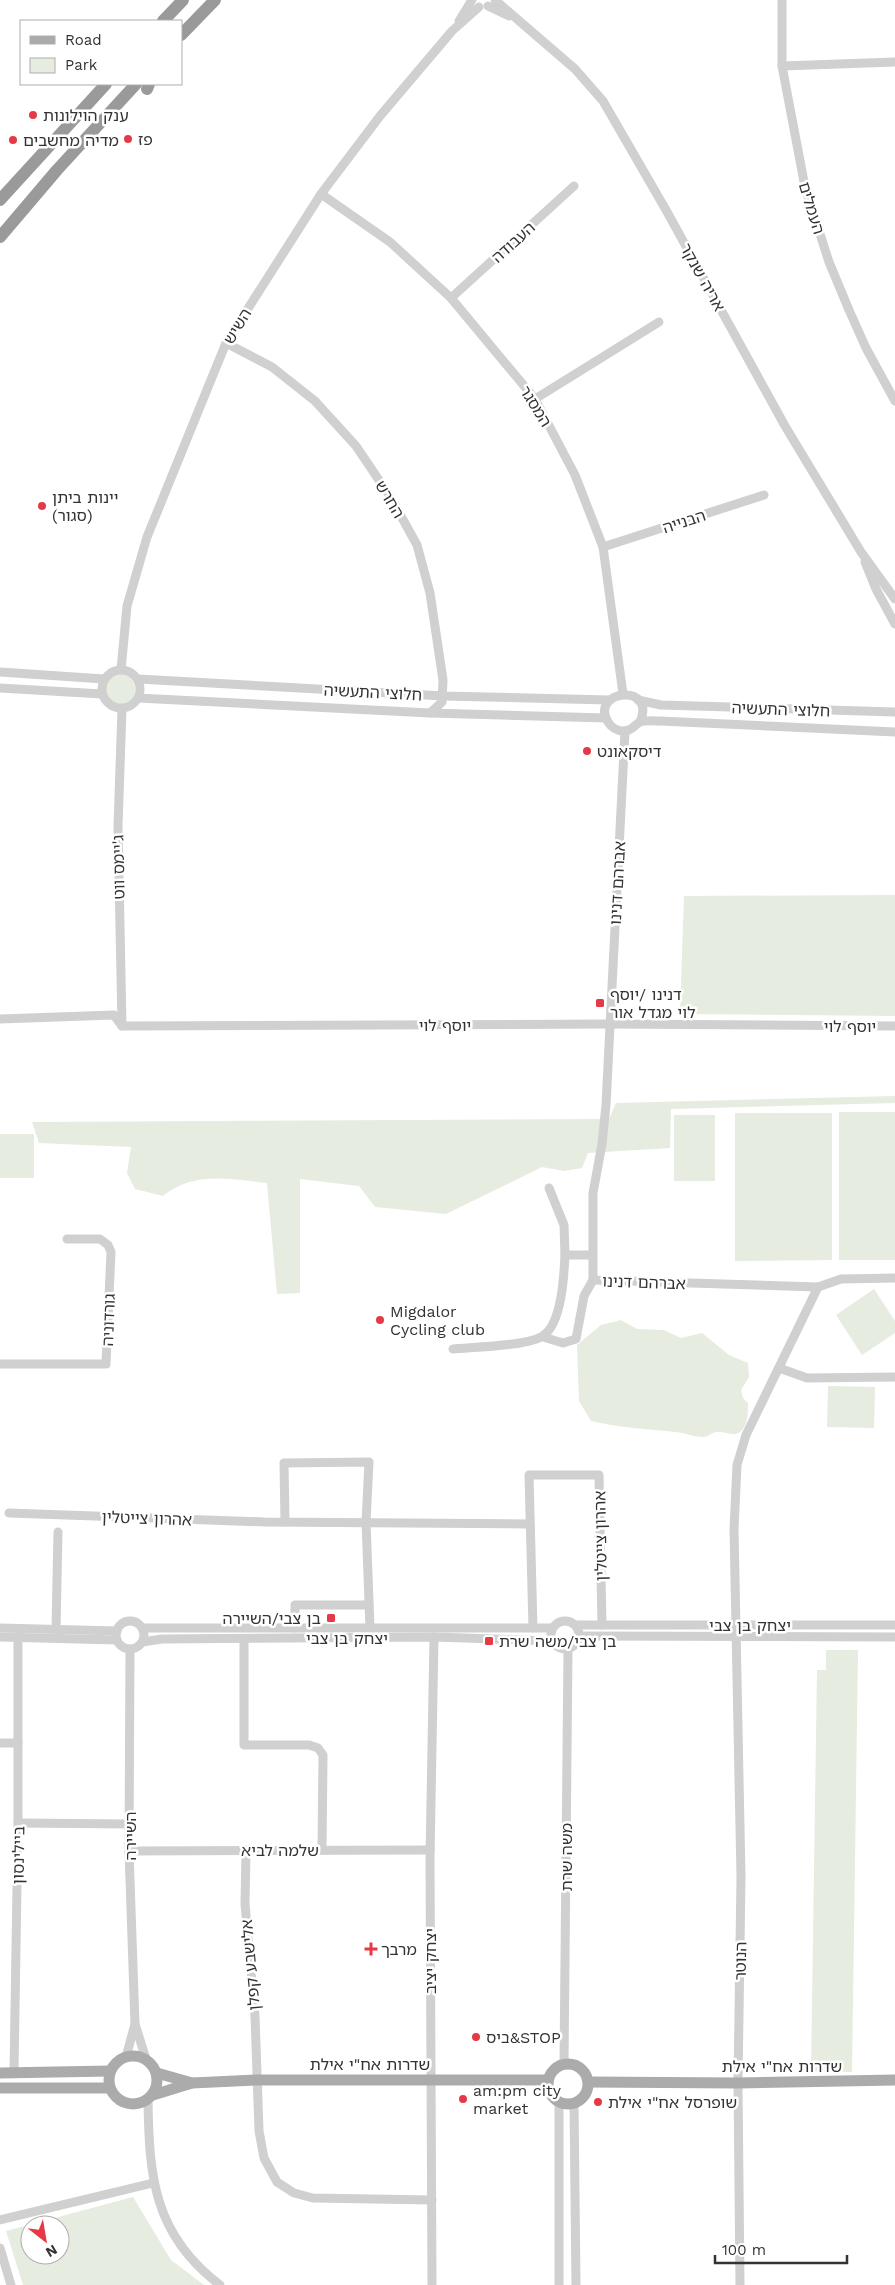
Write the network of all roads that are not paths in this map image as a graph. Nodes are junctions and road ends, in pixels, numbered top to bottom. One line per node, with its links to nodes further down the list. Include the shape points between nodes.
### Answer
1 (183, 0): 5 (highway)
2 (215, 0): 6 (highway)
3 (782, 0): 8 (street, העמלים)
4 (483, 2): 12 (street, השיש, via 452,31 380,116); 22 (street, אריה שנקר, via 520,22 575,69 603,101 785,426)
5 (164, 20)
6 (182, 34)
7 (895, 62): 8 (street)
8 (782, 66): 19 (street, העמלים, via 804,187 829,262 866,348)
9 (105, 85): 13 (highway)
10 (144, 86): 14 (highway, via 57,170)
11 (574, 186): 15 (street, העבודה)
12 (321, 194): 15 (street, המסגר, via 390,242); 17 (street, השיש)
13 (0, 200)
14 (0, 237)
15 (451, 298): 18 (street, המסגר)
16 (660, 322): 18 (street)
17 (226, 343): 25 (street, השיש, via 139,561 127,606); 32 (street, החרש, via 272,367 315,400 356,446 391,498 417,545 430,593 438,632)
18 (535, 399): 21 (street, המסגר, via 575,475)
19 (895, 402)
20 (764, 495): 21 (street, הבנייה)
21 (603, 547): 31 (street, המסגר)
22 (861, 552): 23 (street, אריה שנקר); 24 (street, אריה שנקר, via 876,590)
23 (895, 599)
24 (895, 624)
25 (120, 670): 27 (street, via 111,672); 28 (street, חלוצי התעשיה, via 129,671)
26 (0, 672): 27 (street)
27 (104, 679): 30 (street)
28 (138, 679): 32 (street, חלוצי התעשיה); 33 (street)
29 (0, 688): 30 (street)
30 (102, 694): 36 (street, via 107,703)
31 (623, 694): 34 (street, חלוצי התעשיה); 35 (street, חלוצי התעשיה)
32 (444, 696): 34 (street, חלוצי התעשיה); 38 (street, via 440,706)
33 (138, 698): 36 (street); 38 (street, חלוצי התעשיה)
34 (609, 700): 39 (street)
35 (638, 700): 37 (street, חלוצי התעשיה, via 661,705); 40 (street, via 643,710)
36 (122, 709): 45 (street, ג'יימס ווט, via 118,826)
37 (895, 712)
38 (430, 713): 39 (street, חלוצי התעשיה)
39 (606, 718): 41 (street, via 613,728)
40 (640, 722): 41 (street, חלוצי התעשיה); 42 (street, חלוצי התעשיה)
41 (625, 731): 44 (street, אברהם דנינו)
42 (895, 732)
43 (0, 1019): 45 (street, via 114,1014)
44 (609, 1024): 45 (street, יוסף לוי); 46 (street, יוסף לוי); 50 (street, אברהם דנינו, via 606,1105 593,1193)
45 (122, 1026)
46 (895, 1026)
47 (550, 1188): 49 (street, via 564,1225)
48 (66, 1239): 56 (street, גורדוניה, via 100,1239 111,1252 106,1364)
49 (565, 1255): 50 (street); 54 (street, via 563,1288 551,1327)
50 (592, 1255): 52 (street, אברהם דנינו)
51 (895, 1278): 53 (street, via 842,1278)
52 (594, 1280): 53 (street, אברהם דנינו); 54 (street, via 584,1296 576,1339 563,1343)
53 (818, 1287): 57 (street)
54 (542, 1337): 55 (street, via 528,1342)
55 (453, 1349)
56 (0, 1364)
57 (779, 1368): 58 (street, via 807,1378); 67 (street, via 746,1435 737,1465 734,1528)
58 (895, 1377)
59 (9, 1513): 60 (street, אהרון צייטלין)
60 (284, 1522): 61 (street, אהרון צייטלין); 61 (street, via 284,1462 369,1462)
61 (366, 1522): 62 (street, אהרון צייטלין); 64 (street)
62 (529, 1524): 66 (street, אהרון צייטלין, via 529,1475 599,1475); 73 (street, אהרון צייטלין)
63 (58, 1532): 75 (street)
64 (369, 1604): 71 (street, via 295,1605); 72 (street)
65 (575, 1624): 66 (street, יצחק בן צבי); 74 (street, via 563,1620); 77 (street)
66 (602, 1625): 67 (street, יצחק בן צבי)
67 (737, 1625): 68 (street, יצחק בן צבי); 80 (street)
68 (895, 1625)
69 (0, 1628): 75 (street)
70 (142, 1628): 71 (street, יצחק בן צבי); 76 (street, via 131,1621 122,1623); 85 (street)
71 (295, 1628): 72 (street, יצחק בן צבי)
72 (370, 1628): 73 (street, יצחק בן צבי)
73 (533, 1628): 74 (street, יצחק בן צבי)
74 (552, 1628): 84 (street)
75 (56, 1629): 76 (street)
76 (117, 1635): 81 (street); 86 (street, via 122,1646)
77 (579, 1636): 80 (street, יצחק בן צבי); 87 (street)
78 (0, 1637): 81 (street)
79 (434, 1637): 83 (street, יצחק בן צבי); 84 (street, יצחק בן צבי); 94 (street, יצחק יציב)
80 (738, 1637): 82 (street, יצחק בן צבי); 110 (street, הנוטר, via 741,1867)
81 (18, 1638): 89 (street, ביילינסון)
82 (895, 1638)
83 (244, 1639): 85 (street, יצחק בן צבי); 93 (street, via 244,1745 309,1745 318,1748 323,1755)
84 (552, 1641): 87 (street)
85 (142, 1642): 86 (street)
86 (130, 1649): 91 (street, השיירה)
87 (568, 1650): 99 (street, משה שרת)
88 (0, 1743): 89 (street)
89 (18, 1743): 90 (street, ביילינסון)
90 (18, 1823): 91 (street); 101 (street, ביילינסון)
91 (129, 1824): 95 (street, השיירה)
92 (246, 1850): 93 (street, שלמה לביא); 95 (street, שלמה לביא); 104 (street, אלישבע קפלן, via 245,1904 255,2016)
93 (322, 1850): 94 (street, שלמה לביא)
94 (430, 1850): 105 (street, יצחק יציב)
95 (129, 1851): 96 (street, השיירה)
96 (135, 2024): 97 (street, השיירה); 98 (street, השיירה)
97 (126, 2057): 98 (main road); 100 (main road)
98 (146, 2059): 103 (main road)
99 (564, 2064): 106 (main road, via 555,2068); 107 (main road, via 580,2068)
100 (110, 2071): 101 (main road); 112 (main road)
101 (14, 2072): 102 (main road)
102 (0, 2073)
103 (156, 2073): 109 (main road, שדרות אח"י אילת); 113 (main road, via 158,2080)
104 (256, 2080): 105 (main road, שדרות אח"י אילת); 109 (main road, שדרות אח"י אילת); 117 (street, אלישבע קפלן, via 264,2158 277,2182 294,2193 313,2198)
105 (431, 2080): 106 (main road, שדרות אח"י אילת); 117 (street, יצחק יציב)
106 (548, 2080): 114 (main road, via 551,2096)
107 (588, 2082): 110 (main road, שדרות אח"י אילת); 115 (main road, via 585,2095)
108 (892, 2082): 110 (main road, שדרות אח"י אילת)
109 (192, 2083): 113 (main road, שדרות אח"י אילת)
110 (738, 2083): 125 (street, הנוטר)
111 (0, 2088): 112 (main road)
112 (109, 2088): 113 (main road, via 125,2104 133,2105)
113 (150, 2097): 116 (street, via 149,2147)
114 (559, 2103): 115 (main road); 123 (street)
115 (574, 2104): 124 (street)
116 (153, 2183): 118 (street); 121 (street, via 174,2238 201,2270)
117 (432, 2200): 122 (street, יצחק יציב)
118 (0, 2220)
119 (0, 2248): 120 (street)
120 (11, 2285)
121 (220, 2285)
122 (432, 2285)
123 (559, 2285)
124 (576, 2285)
125 (740, 2285)

